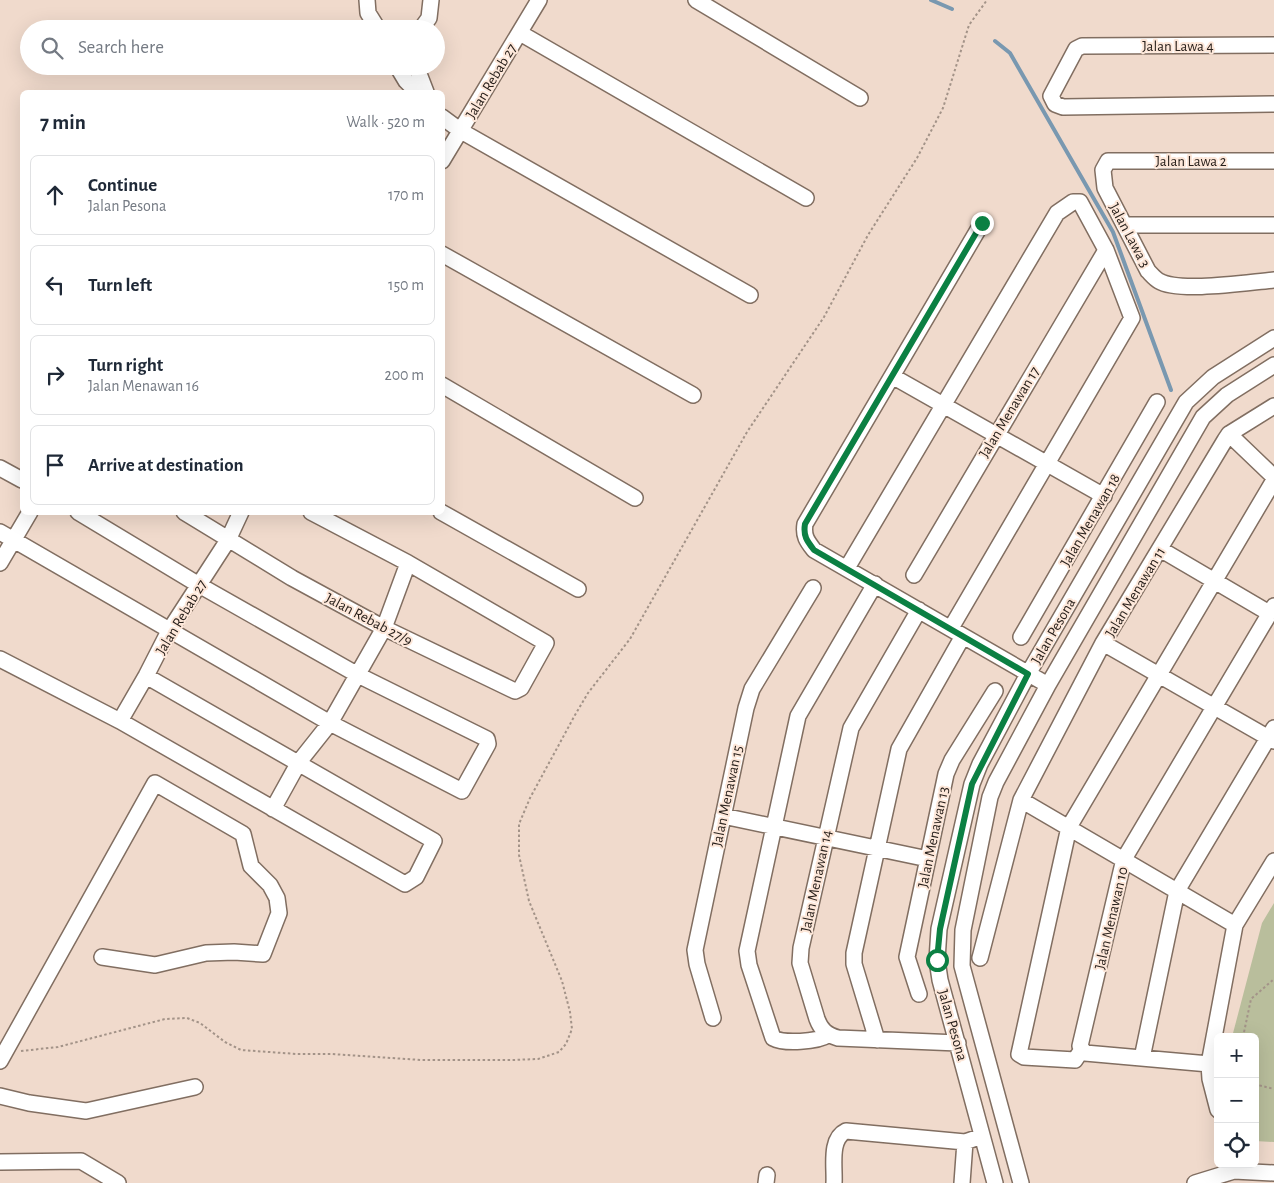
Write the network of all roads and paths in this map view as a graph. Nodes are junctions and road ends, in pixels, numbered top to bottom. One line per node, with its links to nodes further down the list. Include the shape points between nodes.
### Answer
1 (367, 0): 6 (street)
2 (539, 0): 8 (street, Jalan Rebab 27)
3 (696, 0): 14 (street)
4 (987, 0): 105 (path, via 969,25 943,108 917,158 868,235 824,316 747,432 630,639 588,692 519,824 519,855 529,902 562,981 570,1012 572,1029 559,1052 538,1059 421,1060 241,1050 187,1018 166,1019 58,1047)
5 (433, 1): 7 (street)
6 (372, 20)
7 (428, 20)
8 (520, 33): 17 (street, Jalan Rebab 27); 21 (street)
9 (1274, 46): 15 (street, Jalan Lawa 4, via 1082,46 1076,49 1051,96 1055,104 1062,107)
10 (403, 75): 12 (street)
11 (419, 75): 13 (street)
12 (416, 90)
13 (425, 90)
14 (860, 98)
15 (1274, 104)
16 (445, 119): 17 (street)
17 (461, 131): 18 (street, Jalan Rebab 27); 28 (street)
18 (445, 156)
19 (1108, 161): 20 (street, Jalan Lawa 2); 23 (street, Jalan Lawa 3, via 1103,170 1105,188)
20 (1274, 161)
21 (806, 198)
22 (982, 223): 31 (street)
23 (1124, 225): 24 (street); 27 (street, Jalan Lawa 3, via 1148,271 1159,281 1173,286 1192,286)
24 (1274, 226)
25 (1106, 250): 35 (street, via 1080,202 1057,212); 37 (street, Jalan Menawan 17); 39 (street, via 1132,318)
26 (445, 256): 33 (street)
27 (1274, 280)
28 (750, 296)
29 (1274, 338): 72 (street, Jalan Pesona, via 1213,378 1186,402)
30 (1274, 364): 76 (street, Jalan Pesona, via 1227,395 1203,416)
31 (892, 376): 35 (street); 57 (street, via 805,524 807,542 814,550)
32 (445, 387): 44 (street)
33 (693, 395)
34 (1157, 402): 43 (street, Jalan Menawan 18)
35 (943, 405): 37 (street); 57 (street)
36 (1274, 406): 38 (street, Jalan Menawan 11)
37 (996, 434): 39 (street); 58 (street, Jalan Menawan 17)
38 (1230, 434): 42 (street); 54 (street, Jalan Menawan 11)
39 (1048, 464): 43 (street); 68 (street)
40 (0, 468): 41 (street)
41 (20, 479)
42 (1274, 479): 59 (street)
43 (1104, 496): 69 (street, Jalan Menawan 18)
44 (635, 498)
45 (445, 514): 63 (street)
46 (28, 515): 52 (street)
47 (83, 515): 61 (street)
48 (189, 515): 53 (street, Jalan Rebab 27/9)
49 (240, 515): 53 (street, Jalan Rebab 27)
50 (317, 515): 56 (street)
51 (0, 532): 52 (street)
52 (14, 540): 55 (street); 67 (street)
53 (228, 540): 61 (street, Jalan Rebab 27); 66 (street, Jalan Rebab 27/9)
54 (1160, 549): 59 (street); 70 (street, Jalan Menawan 11)
55 (0, 563)
56 (408, 563): 66 (street); 66 (street, Jalan Rebab 27/9, via 546,643 520,688 515,691)
57 (847, 568): 60 (street)
58 (914, 575)
59 (1215, 581): 65 (street); 73 (street)
60 (874, 584): 64 (street); 86 (street, via 800,711)
61 (200, 585): 67 (street, Jalan Rebab 27); 74 (street)
62 (813, 588): 85 (street, Jalan Menawan 15, via 752,689)
63 (578, 589)
64 (919, 610): 68 (street); 88 (street, Jalan Menawan 14, via 854,721)
65 (1272, 610): 78 (street, Jalan Menawan 10)
66 (384, 628): 74 (street)
67 (169, 631): 75 (street, Jalan Rebab 27); 80 (street)
68 (957, 632): 72 (street); 89 (street, via 899,749)
69 (1021, 637)
70 (1103, 643): 73 (street); 83 (street, Jalan Menawan 11)
71 (0, 659): 79 (street)
72 (1028, 674): 76 (street); 103 (street, Jalan Pesona, via 972,784 940,929 937,960 940,980)
73 (1160, 674): 78 (street); 87 (street)
74 (358, 675): 80 (street); 80 (street, via 487,740 488,744 462,791)
75 (146, 676): 79 (street, Jalan Rebab 27); 82 (street)
76 (1048, 685): 122 (street, Jalan Pesona, via 990,797 961,944 966,984)
77 (995, 691): 90 (street, Jalan Menawan 13, via 949,767)
78 (1214, 706): 81 (street); 91 (street, Jalan Menawan 10)
79 (120, 721): 84 (street)
80 (330, 722): 82 (street)
81 (1272, 736): 93 (street)
82 (298, 762): 84 (street); 84 (street, via 434,841 416,877 405,884)
83 (1021, 800): 87 (street); 96 (street, Jalan Menawan 11)
84 (273, 809)
85 (723, 816): 86 (street); 99 (street, Jalan Menawan 15, via 695,950)
86 (774, 827): 88 (street); 101 (street, via 747,958 773,1038 814,1041)
87 (1069, 827): 91 (street); 104 (street, via 1020,1054 1024,1057 1075,1060)
88 (825, 839): 89 (street); 101 (street, Jalan Menawan 14, via 800,956 817,1019)
89 (877, 849): 90 (street); 102 (street, via 854,958)
90 (928, 859): 98 (street, Jalan Menawan 13, via 907,957)
91 (1124, 859): 93 (street); 104 (street, Jalan Menawan 10, via 1080,1046)
92 (1274, 861): 94 (street)
93 (1177, 891): 94 (street); 106 (street)
94 (1235, 925): 107 (street)
95 (102, 958): 105 (street, via 155,965 206,953 263,954 279,913 277,898 270,885 251,866 243,834 155,783)
96 (980, 958)
97 (1274, 979): 100 (path, via 1250,1000)
98 (920, 994)
99 (713, 1018)
100 (1244, 1033)
101 (828, 1034): 102 (street, via 838,1038)
102 (877, 1040): 103 (street)
103 (958, 1043): 113 (street, Jalan Pesona)
104 (1082, 1051): 106 (street)
105 (3, 1057)
106 (1142, 1058): 107 (street)
107 (1209, 1064): 111 (street)
108 (1255, 1078): 110 (path, via 1258,1085)
109 (195, 1087): 112 (street, via 86,1111 29,1104)
110 (1274, 1089)
111 (1214, 1094)
112 (0, 1096)
113 (982, 1136): 114 (street); 121 (street, Jalan Pesona)
114 (965, 1142): 119 (street, via 846,1131 836,1141); 120 (street)
115 (0, 1162): 118 (street, via 81,1161)
116 (1234, 1173): 117 (street); 123 (street)
117 (1274, 1173)
118 (118, 1183)
119 (834, 1183)
120 (962, 1183)
121 (995, 1183)
122 (1021, 1183)
123 (1196, 1183)

